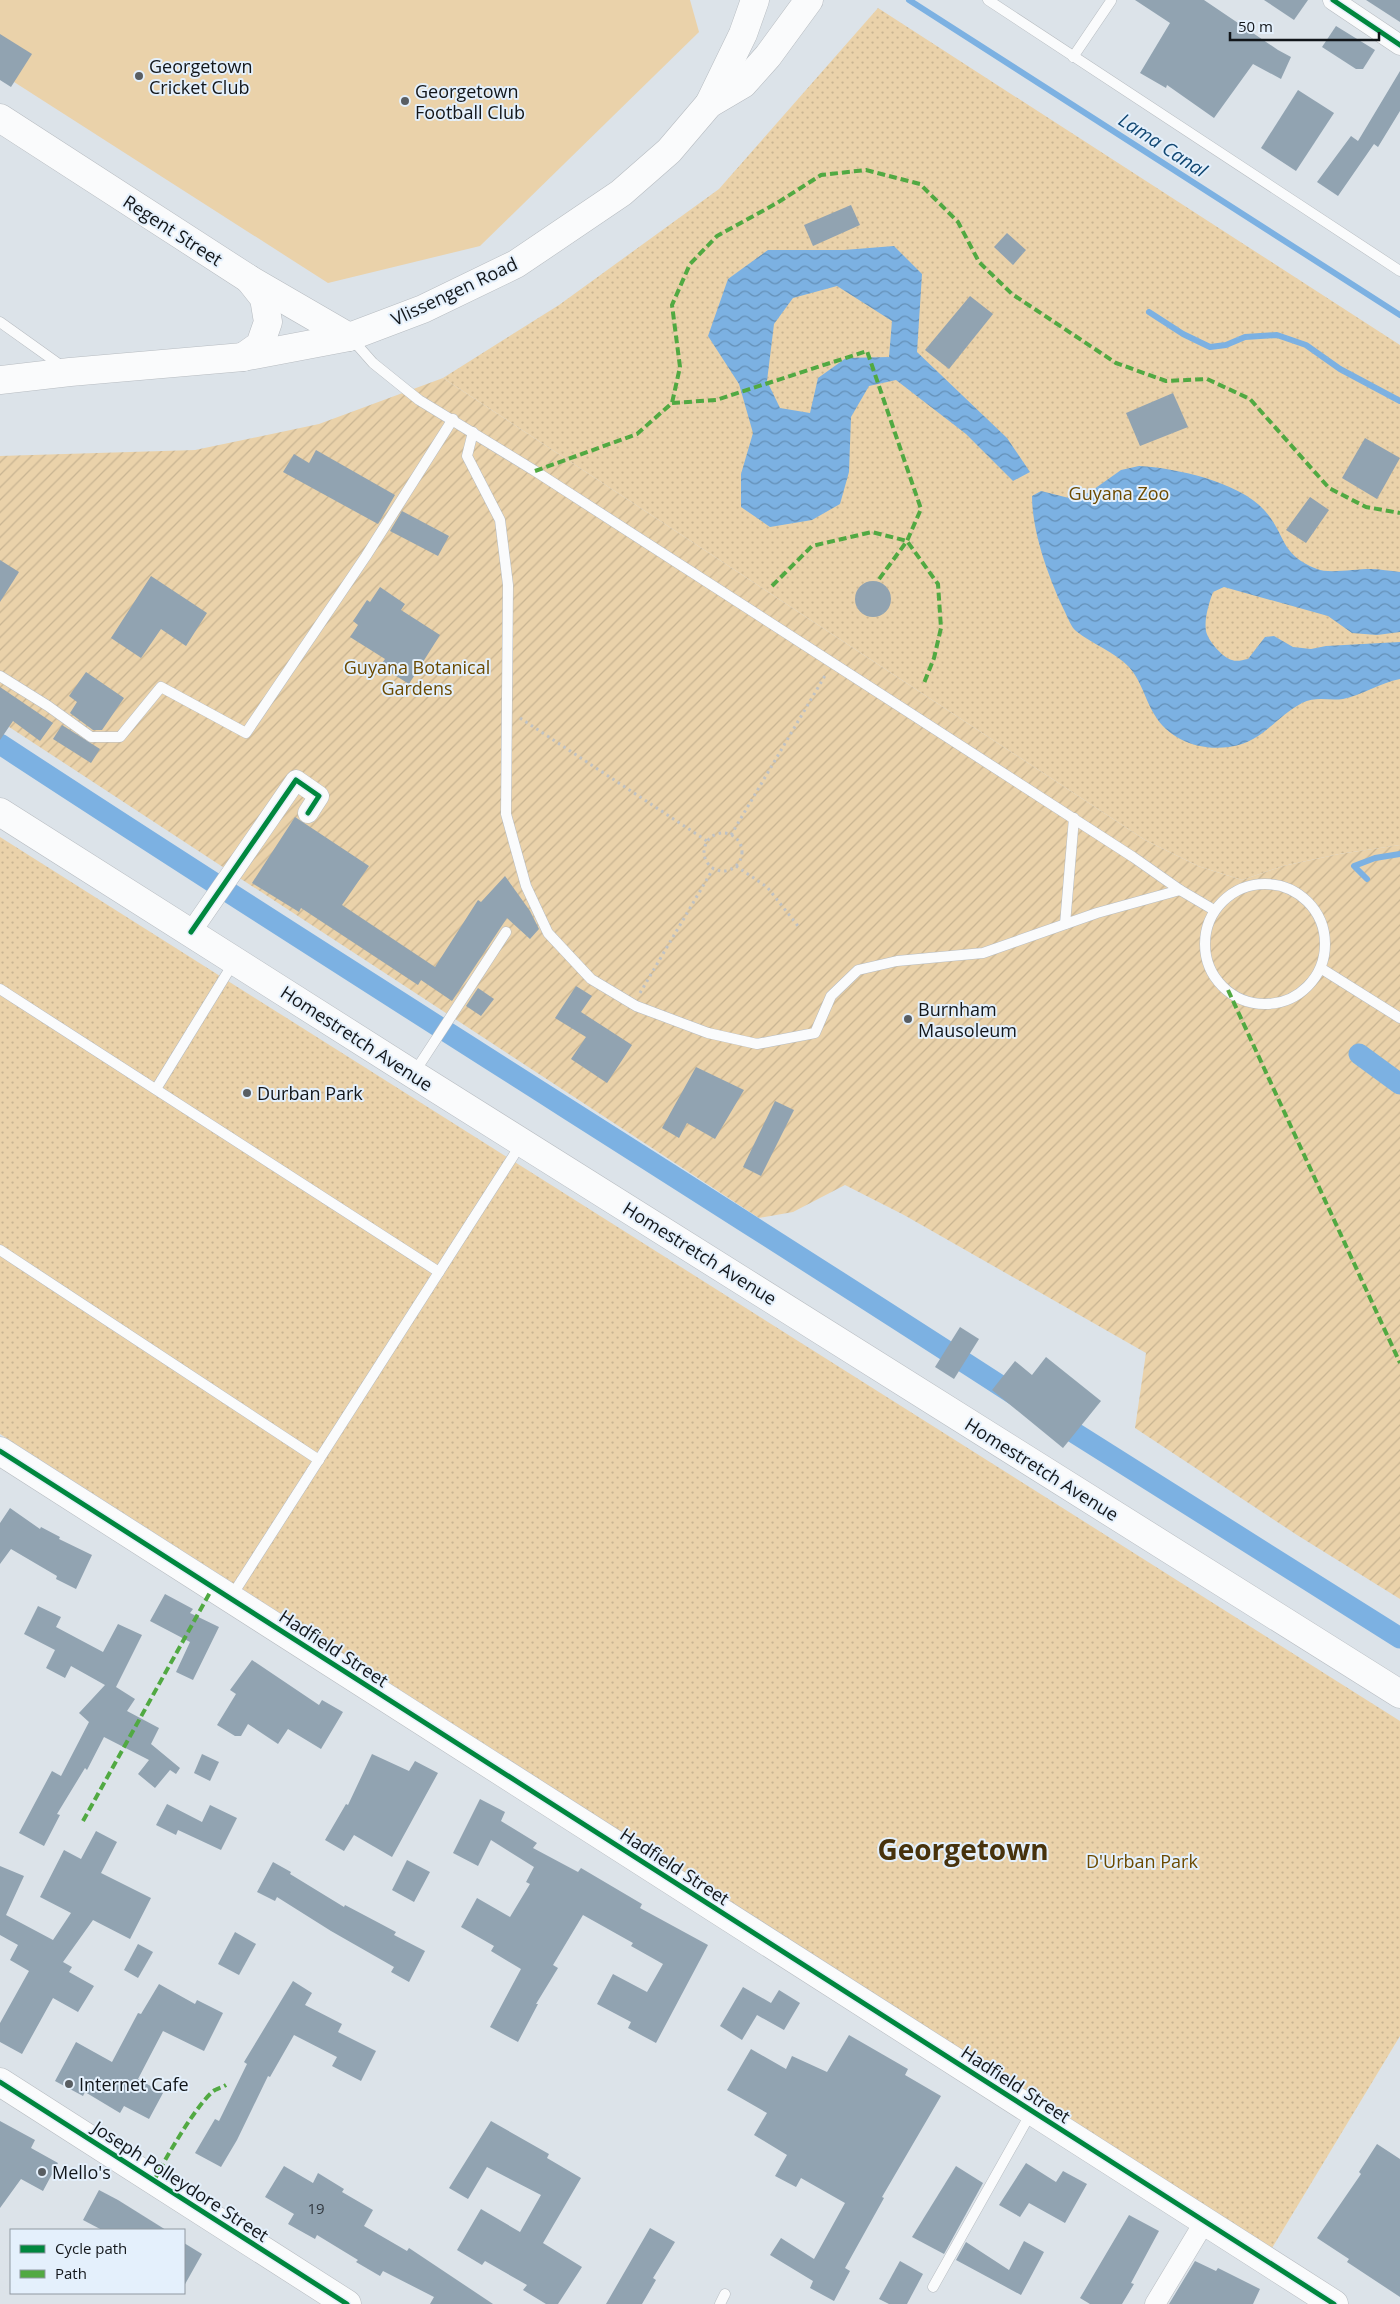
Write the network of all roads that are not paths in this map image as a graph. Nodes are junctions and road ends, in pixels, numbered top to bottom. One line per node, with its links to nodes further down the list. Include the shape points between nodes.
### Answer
1 (755, 0): 8 (main road)
2 (809, 0): 8 (main road, Vlissengen Road, via 743,84)
3 (988, 0): 7 (lane)
4 (1334, 0): 6 (street)
5 (1111, 1): 7 (lane)
6 (1400, 45)
7 (1073, 57): 10 (lane)
8 (710, 104): 13 (main road, Vlissengen Road, via 669,151 620,193 516,264 423,309)
9 (0, 118): 11 (main road, Regent Street)
10 (1400, 271)
11 (249, 279): 13 (main road, Regent Street); 14 (main road, via 264,298 268,322 260,345)
12 (0, 322): 15 (lane)
13 (349, 337): 14 (main road, Vlissengen Road); 17 (lane, via 402,387)
14 (243, 357): 15 (main road, Vlissengen Road)
15 (70, 372): 16 (main road, Vlissengen Road)
16 (0, 380)
17 (453, 420): 18 (lane); 19 (lane, via 246,733 161,687 120,737 91,737)
18 (473, 432): 22 (lane); 25 (lane, via 467,456 500,520 508,585 506,814 526,886 548,933 592,979 633,1004 708,1033 757,1044 815,1033 831,996 858,970 897,961 983,953)
19 (0, 676)
20 (0, 812): 26 (main road, Homestretch Avenue)
21 (308, 813): 26 (street, via 319,796 296,780)
22 (1074, 818): 23 (lane); 25 (lane)
23 (1180, 890): 24 (lane); 25 (lane)
24 (1214, 910): 29 (lane, via 1242,887 1278,884 1310,901 1326,933); 29 (lane, via 1204,948 1220,986 1255,1005 1295,998)
25 (1065, 924)
26 (191, 932): 28 (main road, Homestretch Avenue)
27 (506, 932): 32 (lane)
28 (235, 960): 32 (main road, Homestretch Avenue); 33 (lane)
29 (1322, 969): 31 (lane)
30 (0, 989): 33 (lane)
31 (1400, 1018)
32 (413, 1074): 34 (main road, Homestretch Avenue)
33 (156, 1089): 36 (lane)
34 (522, 1142): 36 (lane); 40 (main road, Homestretch Avenue)
35 (0, 1250): 38 (lane)
36 (439, 1272): 38 (lane)
37 (0, 1451): 39 (main road, Hadfield Street)
38 (319, 1460): 39 (lane)
39 (231, 1598): 42 (main road, Hadfield Street)
40 (1400, 1694)
41 (0, 2082): 46 (main road, Joseph Polleydore Street)
42 (1032, 2111): 43 (main road, Hadfield Street); 44 (lane)
43 (1205, 2221): 48 (street); 49 (main road, Hadfield Street)
44 (933, 2287)
45 (725, 2294): 47 (lane)
46 (346, 2304)
47 (720, 2304)
48 (1156, 2304)
49 (1334, 2304)

